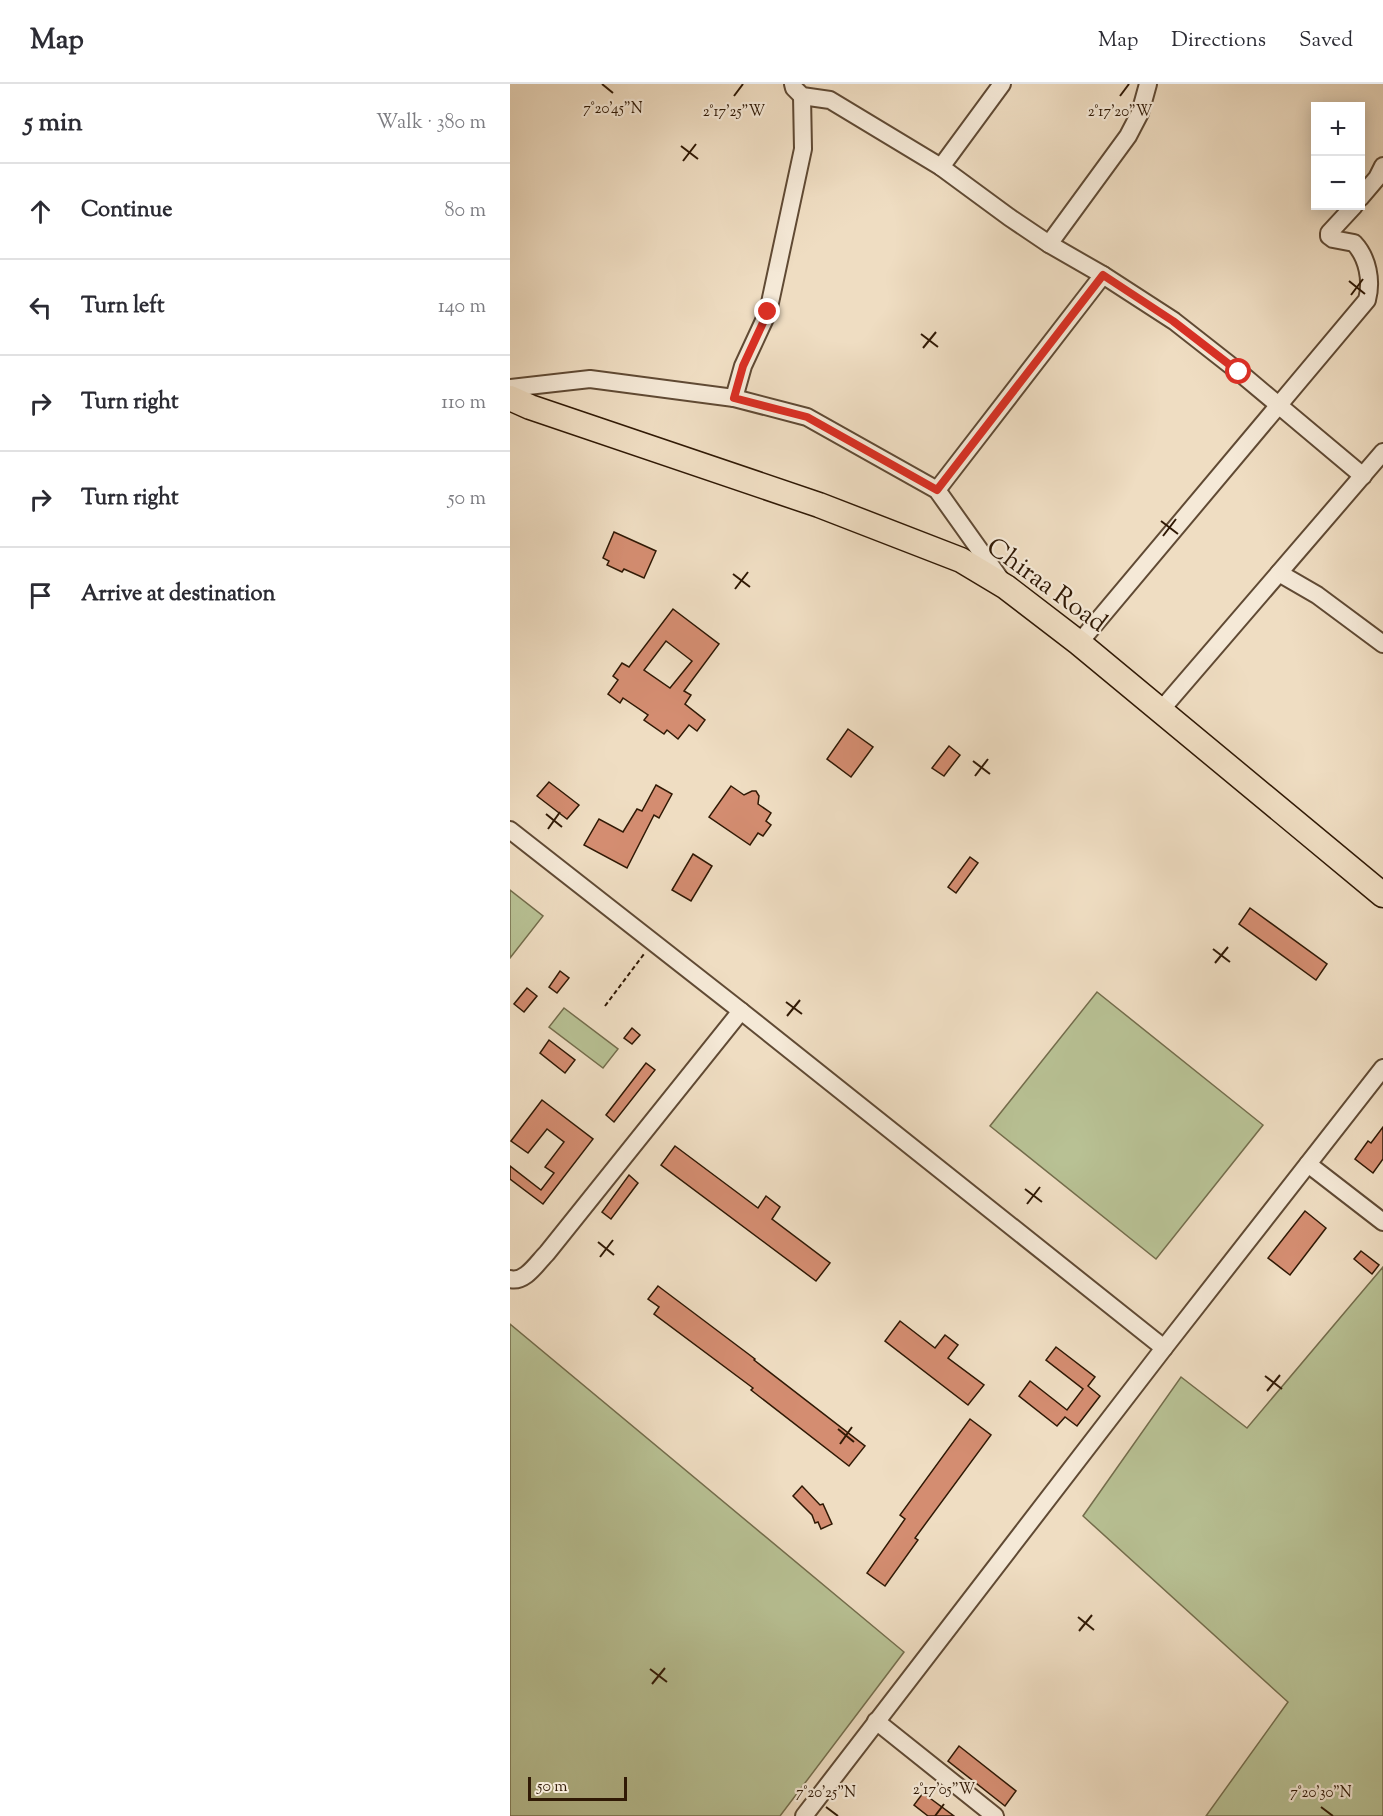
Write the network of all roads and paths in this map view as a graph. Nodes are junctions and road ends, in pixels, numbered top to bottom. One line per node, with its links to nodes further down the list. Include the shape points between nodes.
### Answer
1 (1002, 84): 5 (street)
2 (1148, 84): 8 (street, via 1128,136)
3 (797, 90): 5 (street, via 830,100); 12 (street, via 803,148 768,312 743,366)
4 (1383, 166): 6 (street)
5 (941, 167): 8 (street)
6 (1365, 192)
7 (1350, 210): 13 (street, via 1329,236 1354,243 1360,252 1369,275 1367,300)
8 (1049, 244): 9 (street)
9 (1103, 275): 13 (street, via 1173,321); 16 (street)
10 (510, 388): 12 (street, via 590,379)
11 (510, 398): 18 (highway, Chiraa Road, via 819,505 962,560)
12 (734, 398): 16 (street, via 807,417)
13 (1280, 406): 15 (street); 19 (street)
14 (1383, 452): 15 (street)
15 (1363, 476): 17 (street)
16 (937, 490): 18 (street)
17 (1280, 573): 20 (street); 21 (street)
18 (1006, 586): 19 (highway, Chiraa Road)
19 (1079, 643): 21 (highway, Chiraa Road)
20 (1383, 644)
21 (1161, 710): 23 (highway, Chiraa Road)
22 (510, 830): 24 (street)
23 (1383, 896)
24 (653, 943): 25 (path); 26 (street)
25 (605, 1006)
26 (741, 1011): 30 (street, via 547,1253 522,1279); 31 (street)
27 (1383, 1068): 28 (street)
28 (1308, 1164): 29 (street); 31 (street)
29 (1383, 1222)
30 (510, 1280)
31 (1164, 1348): 32 (street)
32 (876, 1721): 33 (street); 34 (street)
33 (804, 1816)
34 (995, 1816)

